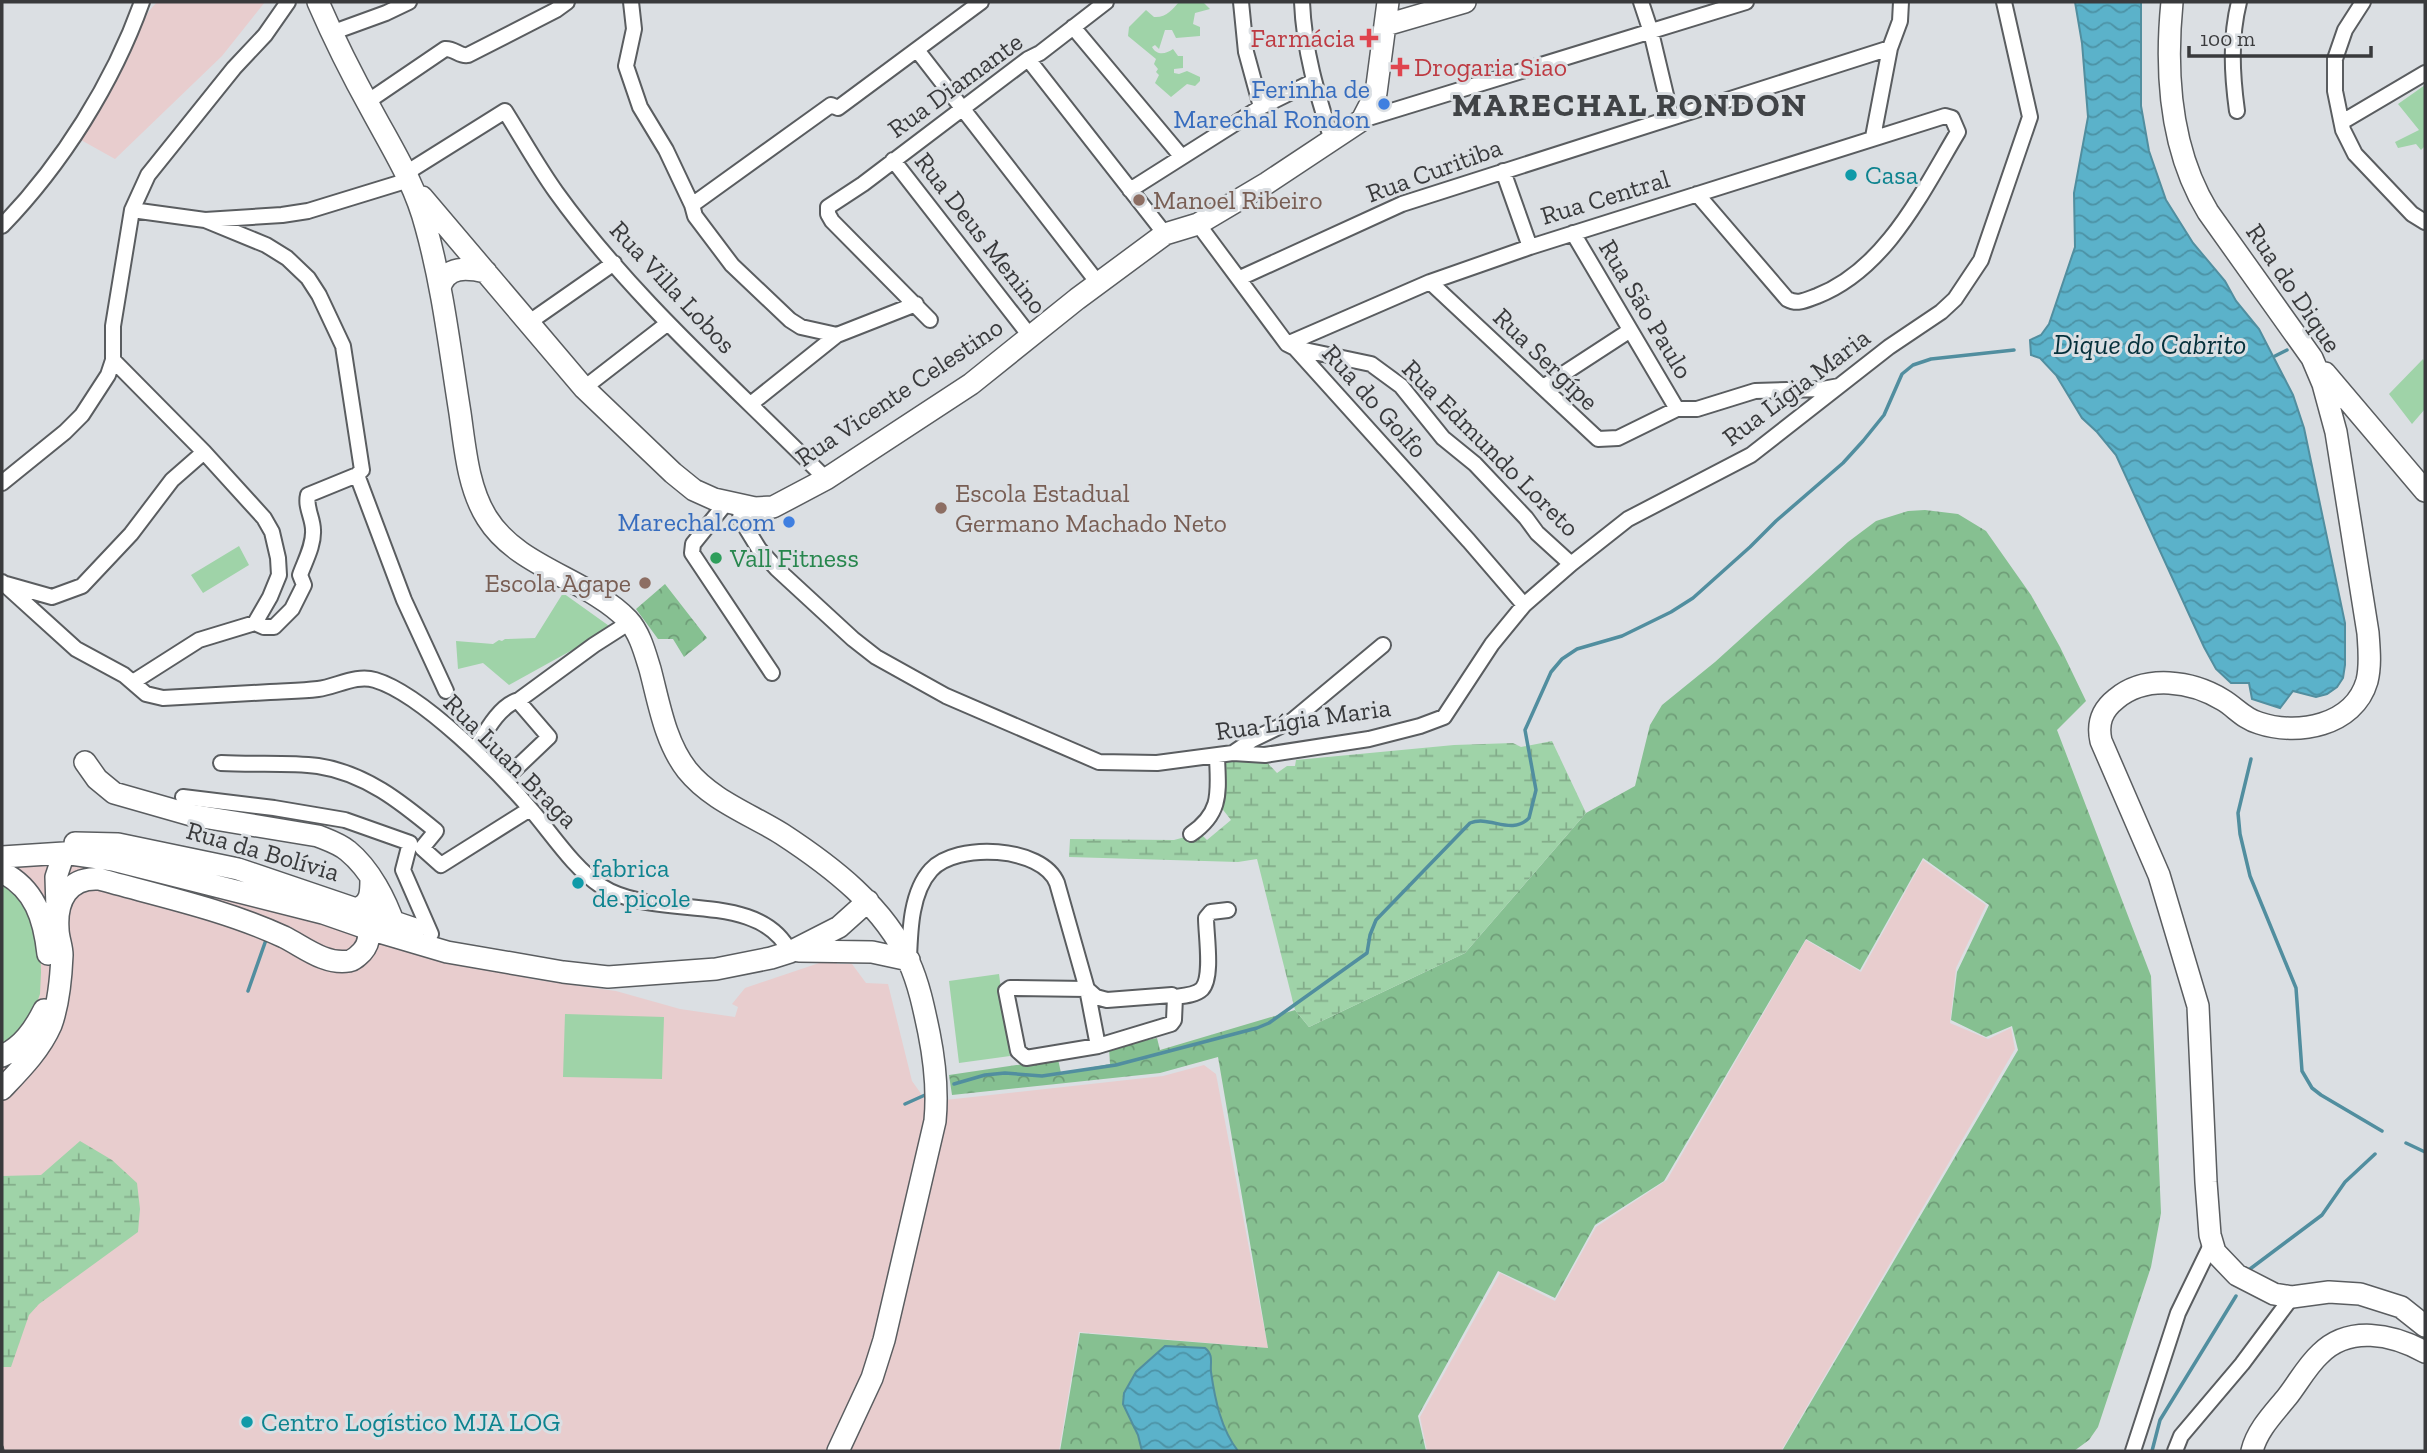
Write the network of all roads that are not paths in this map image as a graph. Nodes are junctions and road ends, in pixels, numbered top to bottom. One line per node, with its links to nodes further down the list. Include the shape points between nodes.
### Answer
1 (142, 2): 49 (street, via 81,127 34,193)
2 (288, 2): 45 (street, via 163,153)
3 (318, 2): 23 (main road)
4 (409, 2): 23 (street)
5 (566, 2): 29 (street, via 468,55 445,50)
6 (631, 2): 44 (street, via 634,29 626,66 629,78)
7 (981, 2): 25 (street)
8 (1106, 2): 21 (street, Rua Diamante)
9 (1241, 2): 30 (street, via 1246,52)
10 (1302, 2): 28 (street)
11 (1388, 2): 20 (main road)
12 (1465, 2): 20 (main road)
13 (1641, 2): 22 (street)
14 (1746, 2): 22 (street)
15 (1901, 2): 24 (street)
16 (2004, 2): 71 (street, Rua Lígia Maria, via 2030,117 1981,260 1950,304)
17 (2172, 2): 69 (main road, Rua do Dique, via 2172,113 2195,188)
18 (2239, 2): 32 (street, via 2232,63)
19 (2363, 2): 35 (street, via 2345,30 2335,59 2335,91)
20 (1386, 25): 34 (main road, via 1376,93)
21 (1073, 27): 26 (street, Rua Diamante); 38 (street)
22 (1651, 32): 33 (street); 34 (street)
23 (331, 33): 29 (main road)
24 (1890, 48): 33 (street, Rua Curitiba); 36 (street)
25 (917, 50): 31 (street); 44 (street)
26 (1028, 59): 31 (street, Rua Diamante); 42 (street)
27 (2425, 73): 35 (street)
28 (1312, 82): 30 (street); 37 (street)
29 (367, 102): 41 (main road)
30 (1261, 107): 38 (street)
31 (963, 108): 39 (street, Rua Diamante); 59 (street)
32 (2237, 110)
33 (1671, 116): 40 (street, Rua Curitiba)
34 (1362, 120): 37 (main road, Rua Vicente Celestino)
35 (2342, 122): 47 (street, via 2355,155)
36 (1873, 137): 43 (street, Rua Central); 43 (street, Rua Central, via 1945,116 1955,120 1958,132 1892,235 1862,270 1828,292 1801,302 1787,299)
37 (1332, 140): 48 (main road, Rua Vicente Celestino)
38 (1181, 156): 42 (street)
39 (893, 160): 61 (street, Rua Diamante, via 831,204 828,211 832,221); 67 (street, Rua Deus Menino)
40 (1503, 171): 52 (street); 57 (street, Rua Curitiba, via 1402,204)
41 (410, 181): 46 (street, via 296,214); 53 (main road, Rua Vicente Celestino); 54 (main road); 55 (street, Rua Villa Lobos, via 506,111 556,192)
42 (1130, 190): 51 (street)
43 (1698, 194): 50 (street, Rua Central)
44 (692, 205): 66 (street, via 695,216 732,265 790,320)
45 (132, 210): 46 (street); 70 (street, via 113,326)
46 (205, 220): 79 (street, via 288,258 319,295 343,346 362,470)
47 (2425, 222)
48 (1198, 224): 51 (main road, Rua Vicente Celestino); 57 (street, Rua do Golfo)
49 (2, 226)
50 (1573, 233): 52 (street, Rua Central); 65 (street, Rua São Paulo)
51 (1165, 234): 59 (main road, Rua Vicente Celestino)
52 (1530, 247): 58 (street, Rua Central)
53 (466, 248): 54 (main road, via 449,250); 56 (main road, Rua Vicente Celestino)
54 (436, 262): 60 (main road)
55 (614, 263): 63 (street); 64 (street, Rua Villa Lobos)
56 (486, 272): 60 (main road, via 456,270); 63 (main road, Rua Vicente Celestino)
57 (1240, 278): 68 (street, Rua do Golfo)
58 (1430, 282): 68 (street, Rua Central); 72 (street, Rua Sergípe)
59 (1098, 284): 67 (main road, Rua Vicente Celestino)
60 (440, 288): 87 (main road, via 468,466 482,511 514,547)
61 (916, 304): 62 (street); 66 (street)
62 (930, 320)
63 (528, 323): 73 (main road, Rua Vicente Celestino)
64 (668, 323): 73 (street); 74 (street, Rua Villa Lobos)
65 (1629, 331): 72 (street); 75 (street, Rua São Paulo)
66 (837, 335): 74 (street)
67 (1030, 336): 80 (main road, Rua Vicente Celestino, via 971,384)
68 (1291, 346): 84 (street, Rua Edmundo Loreto, via 1371,364 1401,386 1443,438 1475,464 1545,542); 86 (street, Rua do Golfo)
69 (2312, 358): 76 (main road); 77 (main road, Rua do Dique)
70 (113, 360): 78 (street); 81 (street, via 82,415)
71 (1843, 384): 75 (street, Rua Sergípe, via 1823,389 1760,390 1697,409); 84 (street, Rua Lígia Maria, via 1751,455 1628,519)
72 (1543, 387): 75 (street, Rua Sergípe, via 1598,439 1618,438)
73 (584, 388): 83 (main road, Rua Vicente Celestino, via 685,483 703,495)
74 (752, 403): 80 (street, Rua Villa Lobos)
75 (1677, 409)
76 (2363, 421): 77 (main road); 82 (main road)
77 (2336, 432): 124 (main road, Rua do Dique, via 2368,633 2367,680 2350,708 2329,723 2300,728 2259,724 2210,694 2169,683 2126,692 2110,704 2099,723 2101,741 2159,875 2198,1006)
78 (204, 452): 85 (street, via 172,480 131,534 82,586 52,597); 88 (street, via 264,518 272,533 279,575)
79 (357, 475): 88 (street, via 308,495 313,530 300,575 304,585 292,609 274,627); 92 (street, via 404,600)
80 (826, 479): 83 (main road, Rua Vicente Celestino, via 774,507)
81 (2, 483)
82 (2425, 491)
83 (734, 504): 90 (street, via 693,544 692,553); 96 (street, Rua Lígia Maria, via 759,549 777,569 876,657 924,684 1099,762 1157,763)
84 (1571, 564): 86 (street, Rua Lígia Maria)
85 (3, 583): 91 (street, Rua Luan Braga, via 76,649)
86 (1524, 606): 95 (street, Rua Lígia Maria, via 1492,644 1444,717 1326,747 1265,755)
87 (630, 622): 93 (street); 109 (main road, via 645,653 671,742 694,777 718,797 807,850)
88 (254, 623): 91 (street, via 199,640)
89 (1383, 645): 95 (street, via 1293,720)
90 (772, 673)
91 (133, 682): 101 (street, Rua Luan Braga, via 146,694 163,698 319,689 374,680 415,701 447,726)
92 (446, 691)
93 (518, 701): 94 (street, via 496,718); 99 (street, via 549,737)
94 (477, 746)
95 (1233, 752): 96 (street, Rua Lígia Maria)
96 (1217, 756): 102 (street, via 1217,801 1204,825)
97 (85, 762): 107 (main road, via 114,793 191,815 332,841 347,850)
98 (220, 763): 101 (street, via 317,766 355,776 394,798 436,831 422,848 441,865)
99 (509, 775)
100 (183, 797): 115 (street, via 345,820 410,843 403,870)
101 (530, 809): 116 (street, Rua Luan Braga, via 583,871 613,894 648,904 748,916 782,937)
102 (1191, 834)
103 (2, 846): 104 (main road, Rua da Bolívia)
104 (50, 850): 105 (main road, Rua da Bolívia); 108 (main road, via 31,869); 110 (main road, Rua da Bolívia, via 118,844 238,869); 112 (main road); 113 (main road, Rua da Bolívia, via 237,890)
105 (2, 857)
106 (2, 872): 108 (main road)
107 (371, 879): 110 (main road, via 367,903); 114 (main road)
108 (31, 894): 122 (main road, via 46,939 48,991 35,1028)
109 (868, 901): 116 (main road, Rua da Bolívia, via 839,927); 118 (main road)
110 (359, 908): 113 (main road); 114 (main road, Rua da Bolívia)
111 (1228, 910): 120 (street, via 1211,912 1206,918 1208,978 1202,989)
112 (58, 918): 113 (main road, via 63,894 90,878 204,908 283,936 333,961 360,955 367,946); 123 (main road, via 61,975 51,1024 39,1048)
113 (369, 929): 114 (main road, Rua da Bolívia)
114 (395, 929): 115 (main road, Rua da Bolívia); 117 (main road, Rua da Bolívia, via 447,952)
115 (431, 934): 117 (main road, Rua da Bolívia)
116 (790, 952): 117 (main road, Rua da Bolívia, via 716,969 608,977); 118 (main road, Rua da Bolívia, via 847,950)
117 (499, 960)
118 (909, 960): 119 (street, via 918,891 932,870 960,854 1010,855 1041,863 1055,877); 129 (main road, via 924,1008 937,1085 930,1148 884,1340)
119 (1087, 989): 120 (street, via 1107,1000); 121 (street); 121 (street, via 1006,991 1022,1056)
120 (1175, 998): 121 (street, via 1171,1024)
121 (1098, 1046)
122 (2, 1056)
123 (2, 1089)
124 (2212, 1242): 125 (main road, via 2219,1258 2237,1275 2273,1294); 128 (street, via 2178,1314)
125 (2292, 1297): 126 (main road, via 2360,1294 2401,1307); 131 (street, via 2181,1436)
126 (2425, 1326)
127 (2425, 1352): 132 (main road, via 2385,1336 2340,1339 2319,1355 2262,1429)
128 (2135, 1445): 130 (street)
129 (838, 1451)
130 (2127, 1451)
131 (2175, 1451)
132 (2252, 1451)

